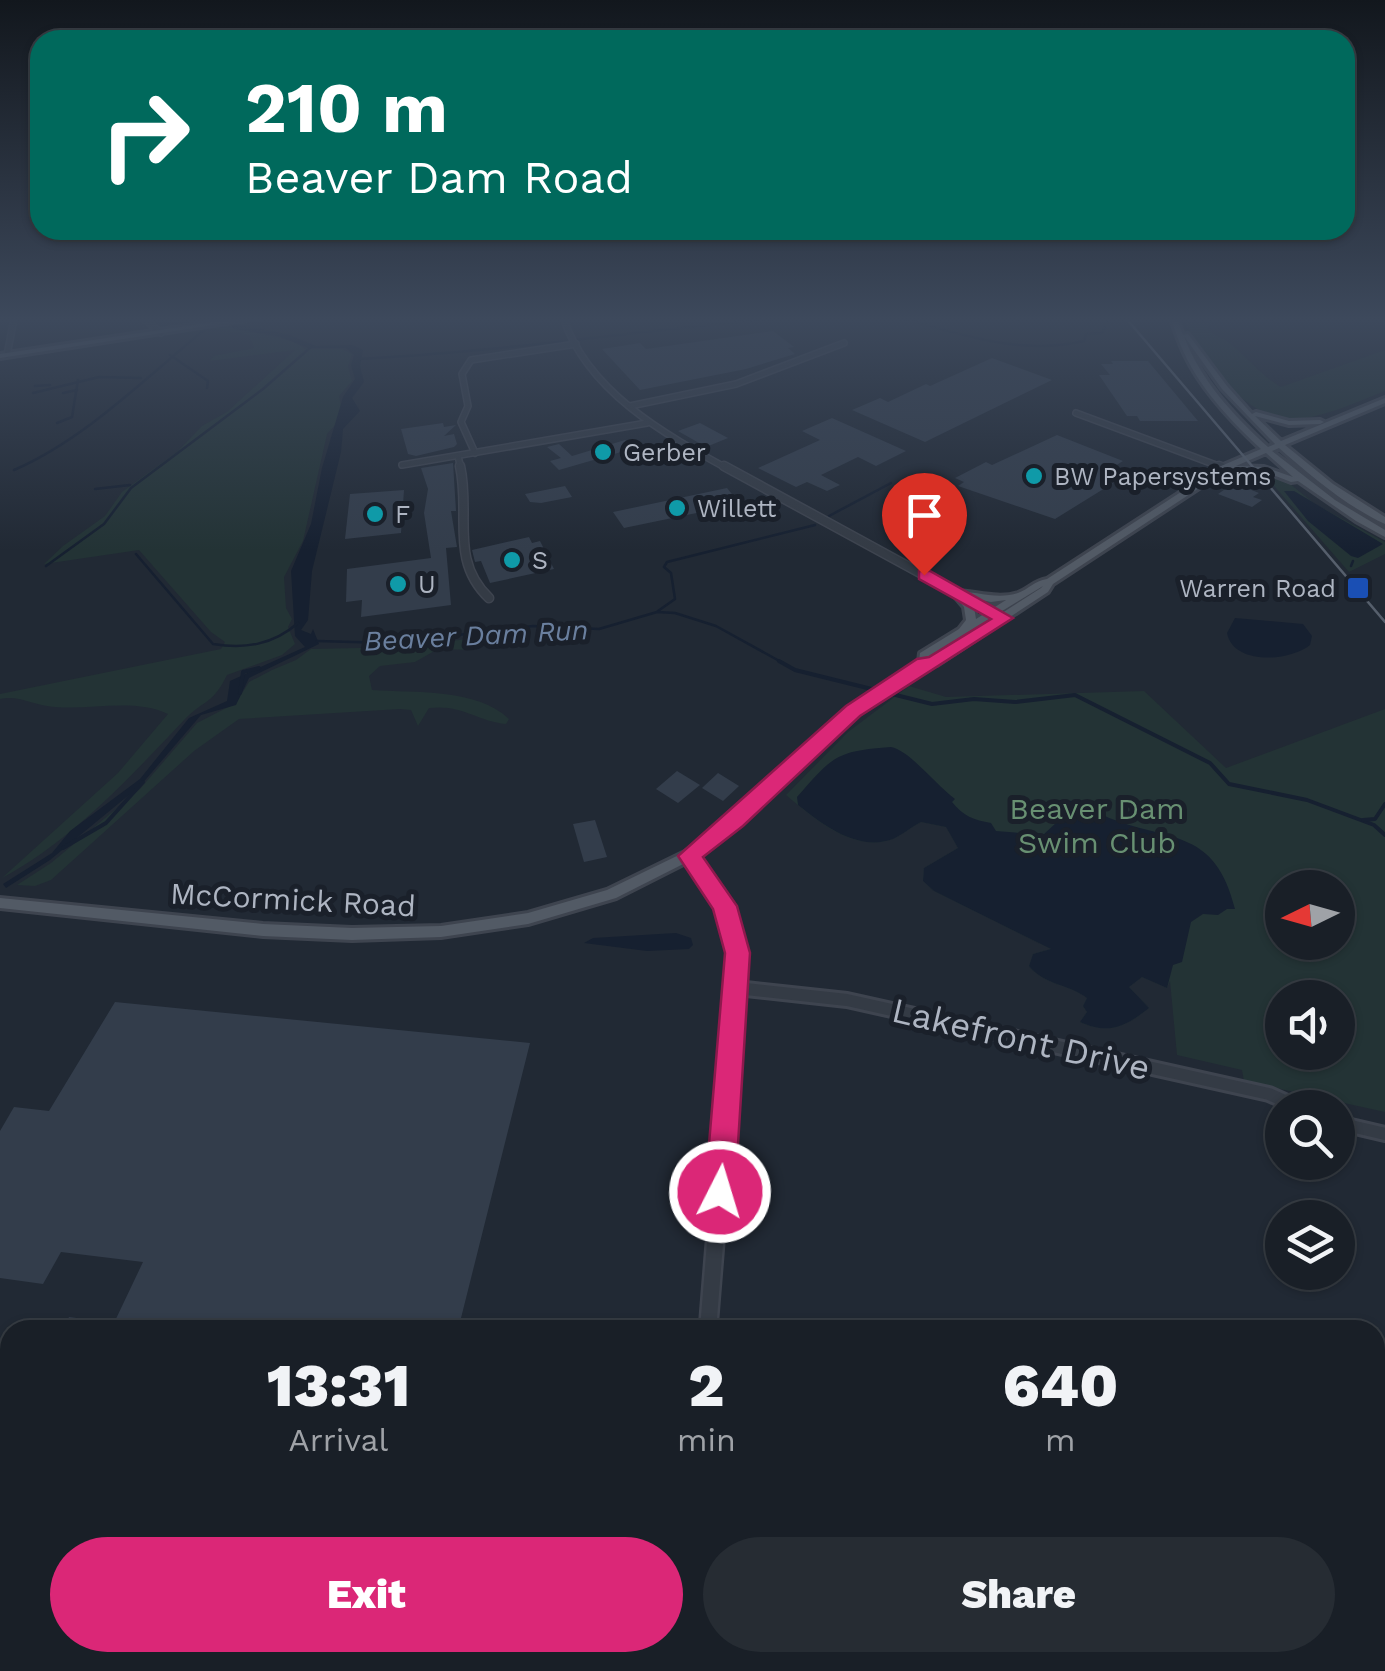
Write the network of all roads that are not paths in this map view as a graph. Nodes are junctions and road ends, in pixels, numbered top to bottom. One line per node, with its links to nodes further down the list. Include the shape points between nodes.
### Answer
1 (466, 395): 14 (street, via 462,422)
2 (620, 395): 7 (street)
3 (683, 395): 7 (street)
4 (1218, 395): 13 (main road)
5 (1235, 395): 8 (main road)
6 (1385, 400): 10 (main road)
7 (630, 406): 11 (street)
8 (1246, 408): 10 (main road, via 1289,423); 12 (main road)
9 (1076, 412): 17 (street)
10 (1332, 421): 12 (main road)
11 (647, 423): 14 (street); 23 (street)
12 (1280, 442): 13 (main road); 19 (main road, via 1324,484)
13 (1267, 448): 17 (main road); 18 (main road)
14 (474, 453): 15 (street)
15 (458, 456): 16 (street); 24 (street, via 466,484 462,558 474,586)
16 (402, 466)
17 (1224, 468): 18 (main road, via 1264,469); 21 (main road)
18 (1308, 487): 20 (main road)
19 (1385, 521)
20 (1385, 534)
21 (1049, 582): 22 (main road); 26 (main road)
22 (1026, 592): 23 (main road, via 996,599); 25 (main road)
23 (958, 593): 25 (street); 27 (main road, via 971,616)
24 (489, 598)
25 (992, 612): 26 (street); 27 (main road)
26 (1004, 618): 28 (main road)
27 (959, 633): 28 (main road, via 924,655)
28 (924, 663): 29 (main road, McCormick Road, via 866,702)
29 (690, 856): 30 (main road, McCormick Road, via 560,909 407,935); 31 (street, via 731,922)
30 (0, 903)
31 (737, 988): 32 (street, Lakefront Drive, via 848,1000); 35 (street)
32 (1265, 1093)
33 (1355, 1127): 34 (street)
34 (1385, 1134)
35 (709, 1320)

